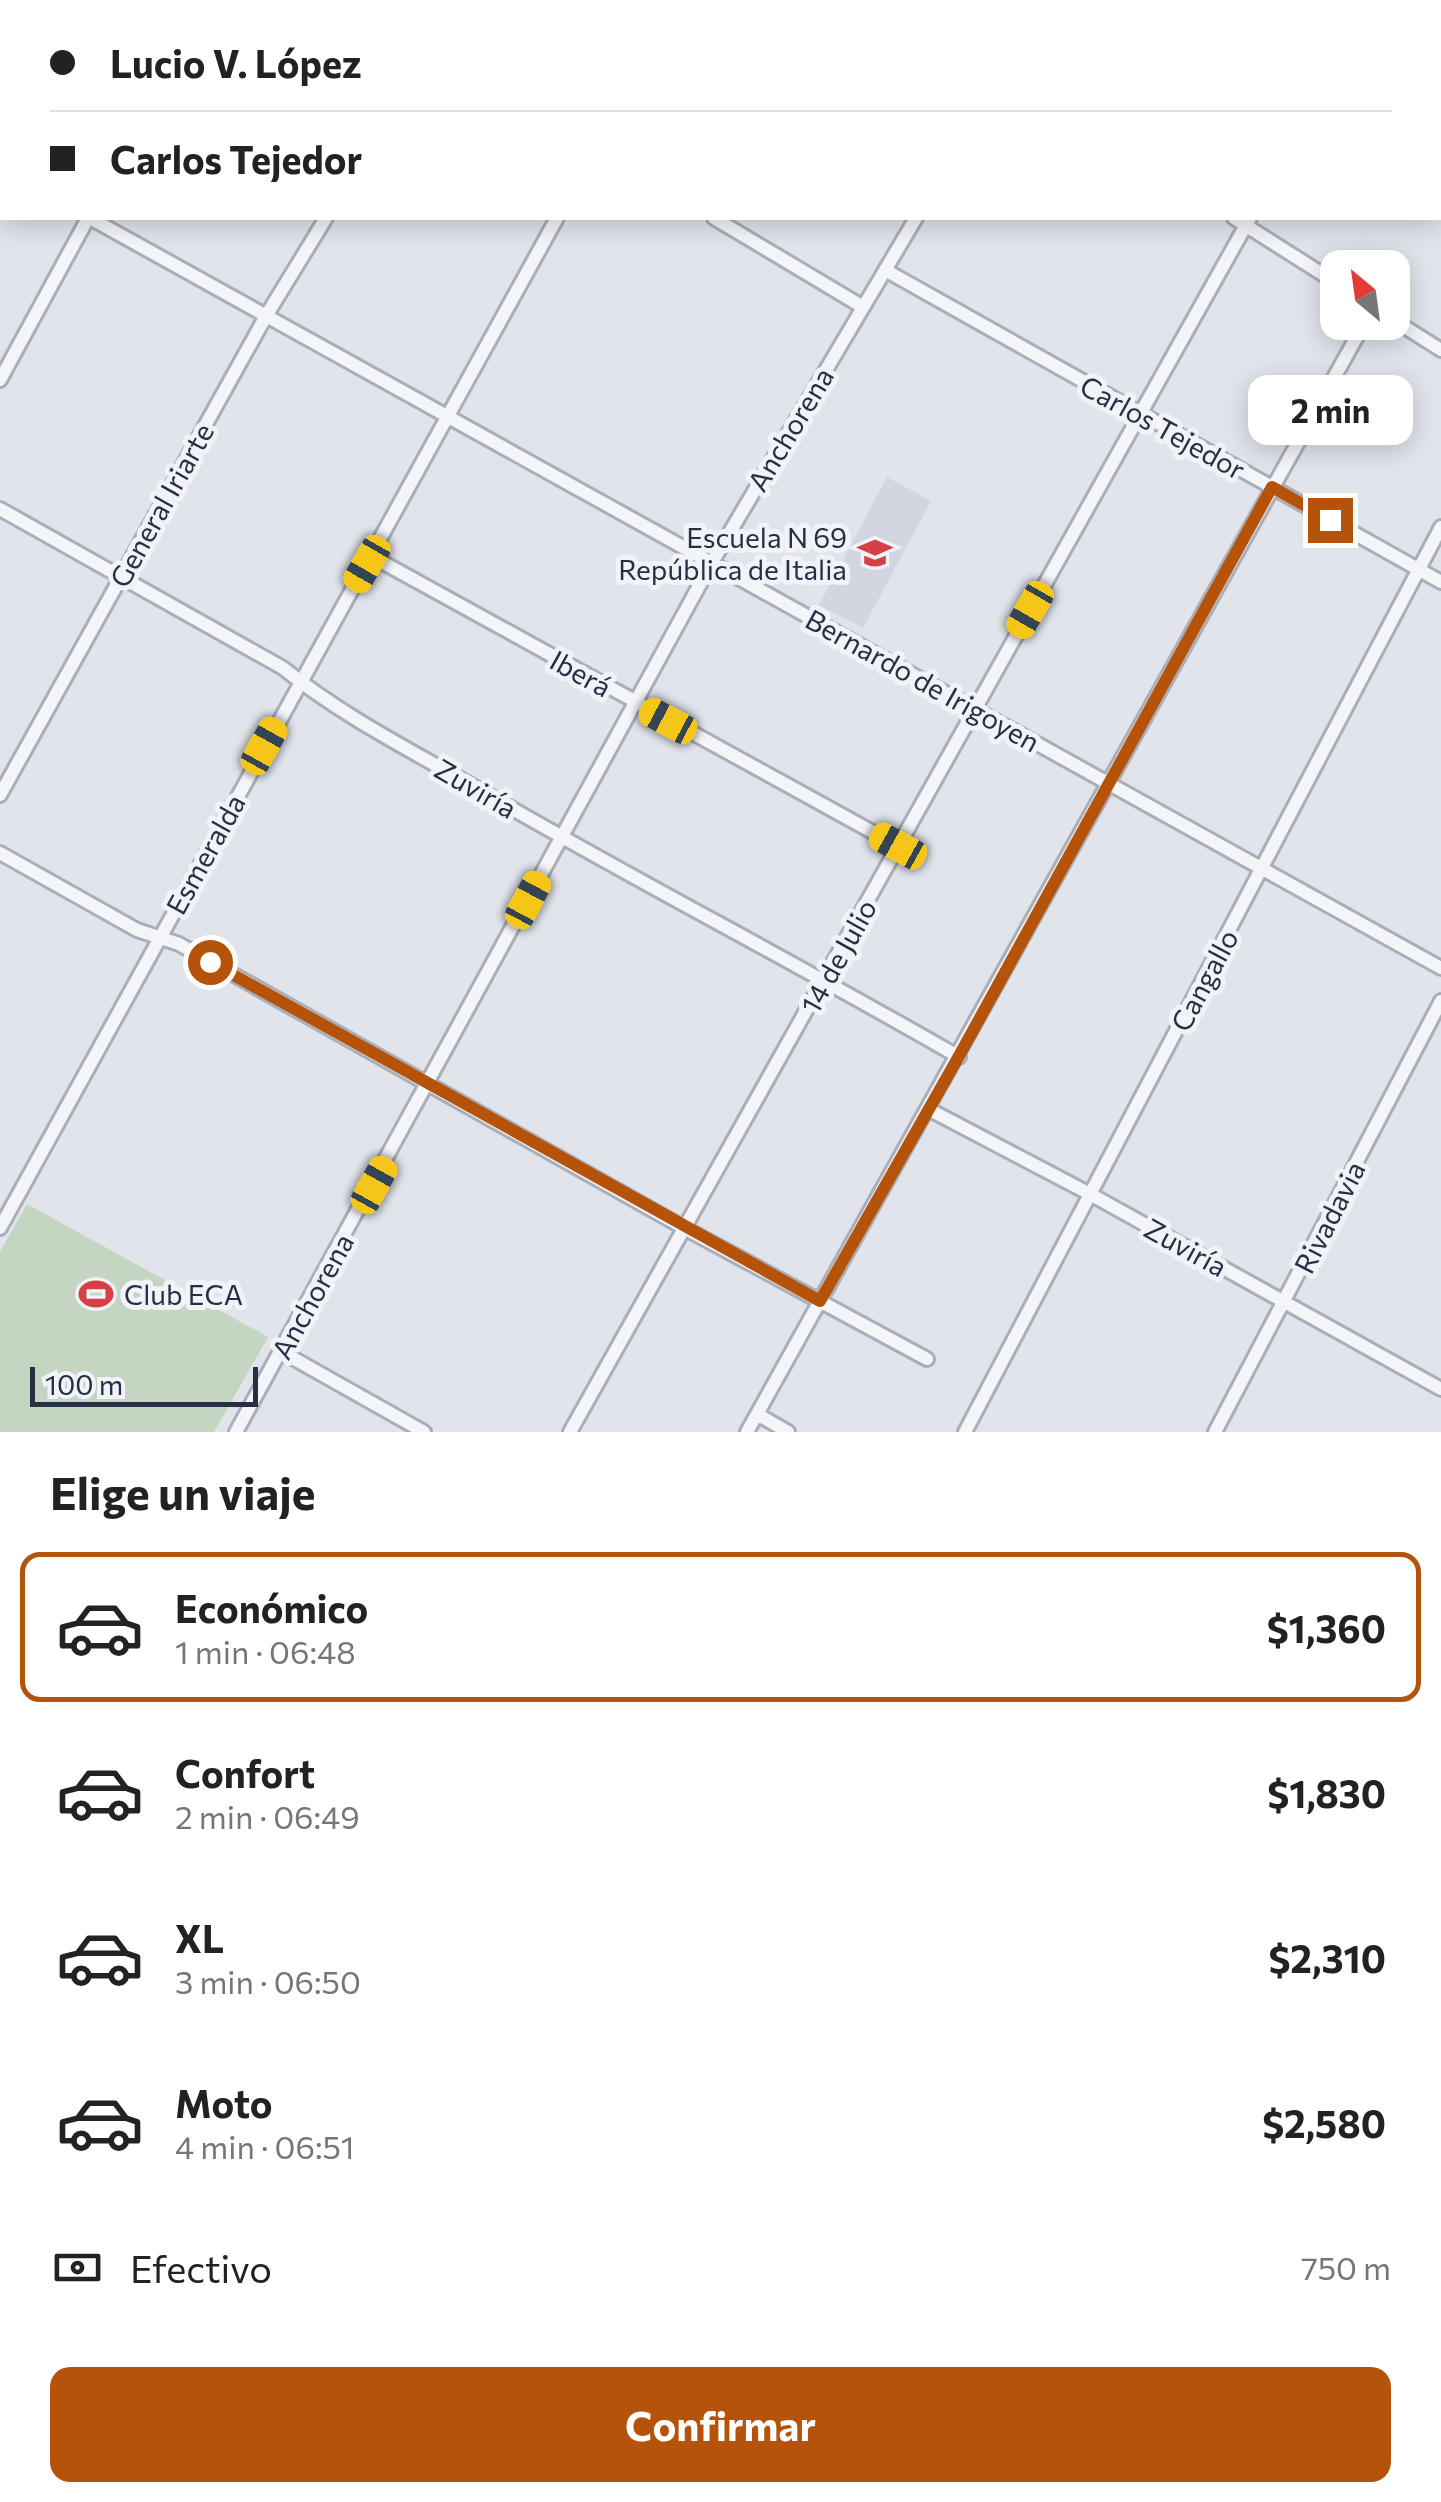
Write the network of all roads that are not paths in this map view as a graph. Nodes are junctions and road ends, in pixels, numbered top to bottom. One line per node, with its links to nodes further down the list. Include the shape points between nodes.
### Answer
1 (88, 220): 15 (street)
2 (93, 220): 11 (street, Bernardo de Irigoyen)
3 (325, 220): 11 (street, General Iriarte)
4 (556, 220): 17 (street, Esmeralda)
5 (717, 220): 10 (street)
6 (915, 220): 8 (street, Anchorena)
7 (1243, 220): 9 (street); 16 (street, 14 de Julio)
8 (885, 270): 10 (street, Anchorena); 16 (street, Carlos Tejedor)
9 (1320, 272)
10 (863, 306): 22 (street, Anchorena)
11 (266, 316): 17 (street, Bernardo de Irigoyen); 24 (street, General Iriarte)
12 (1410, 330): 14 (street)
13 (1355, 340): 18 (street)
14 (1441, 350)
15 (0, 380)
16 (1140, 415): 18 (street, Carlos Tejedor); 28 (street, 14 de Julio)
17 (447, 416): 21 (street, Esmeralda); 22 (street, Bernardo de Irigoyen)
18 (1272, 487): 23 (street, Carlos Tejedor); 29 (street)
19 (0, 508): 24 (street, Zuviría)
20 (1441, 526): 23 (street, Cangallo)
21 (371, 556): 26 (street, Esmeralda); 27 (street, Iberá)
22 (711, 564): 27 (street, Anchorena); 28 (street, Bernardo de Irigoyen)
23 (1417, 570): 25 (street, Carlos Tejedor); 34 (street, Cangallo)
24 (121, 576): 26 (street, Zuviría); 30 (street, General Iriarte)
25 (1441, 582)
26 (300, 682): 31 (street, Zuviría); 35 (street, Esmeralda)
27 (636, 704): 31 (street, Anchorena); 32 (street, Iberá)
28 (975, 708): 29 (street, Bernardo de Irigoyen); 32 (street, 14 de Julio)
29 (1108, 783): 34 (street, Bernardo de Irigoyen); 39 (street)
30 (0, 795)
31 (561, 838): 37 (street, Zuviría); 40 (street, Anchorena)
32 (898, 846): 37 (street, 14 de Julio)
33 (0, 853): 35 (street)
34 (1263, 870): 36 (street, Bernardo de Irigoyen); 42 (street, Cangallo)
35 (159, 938): 40 (street); 43 (street, Esmeralda)
36 (1441, 968)
37 (826, 980): 39 (street, Zuviría); 44 (street, 14 de Julio)
38 (1441, 1000): 46 (street, Rivadavia)
39 (959, 1056): 41 (street)
40 (428, 1086): 44 (street); 47 (street, Anchorena)
41 (930, 1110): 42 (street, Zuviría); 45 (street)
42 (1090, 1194): 46 (street, Zuviría); 56 (street, Cangallo)
43 (2, 1218)
44 (686, 1229): 45 (street); 53 (street, 14 de Julio)
45 (820, 1301): 48 (street); 50 (street)
46 (1285, 1302): 49 (street, Zuviría); 57 (street, Rivadavia)
47 (282, 1352): 51 (street, Anchorena); 52 (street)
48 (927, 1359)
49 (1441, 1389)
50 (757, 1414): 54 (street); 55 (street)
51 (236, 1432)
52 (424, 1432)
53 (570, 1432)
54 (747, 1432)
55 (788, 1432)
56 (965, 1432)
57 (1215, 1432)

